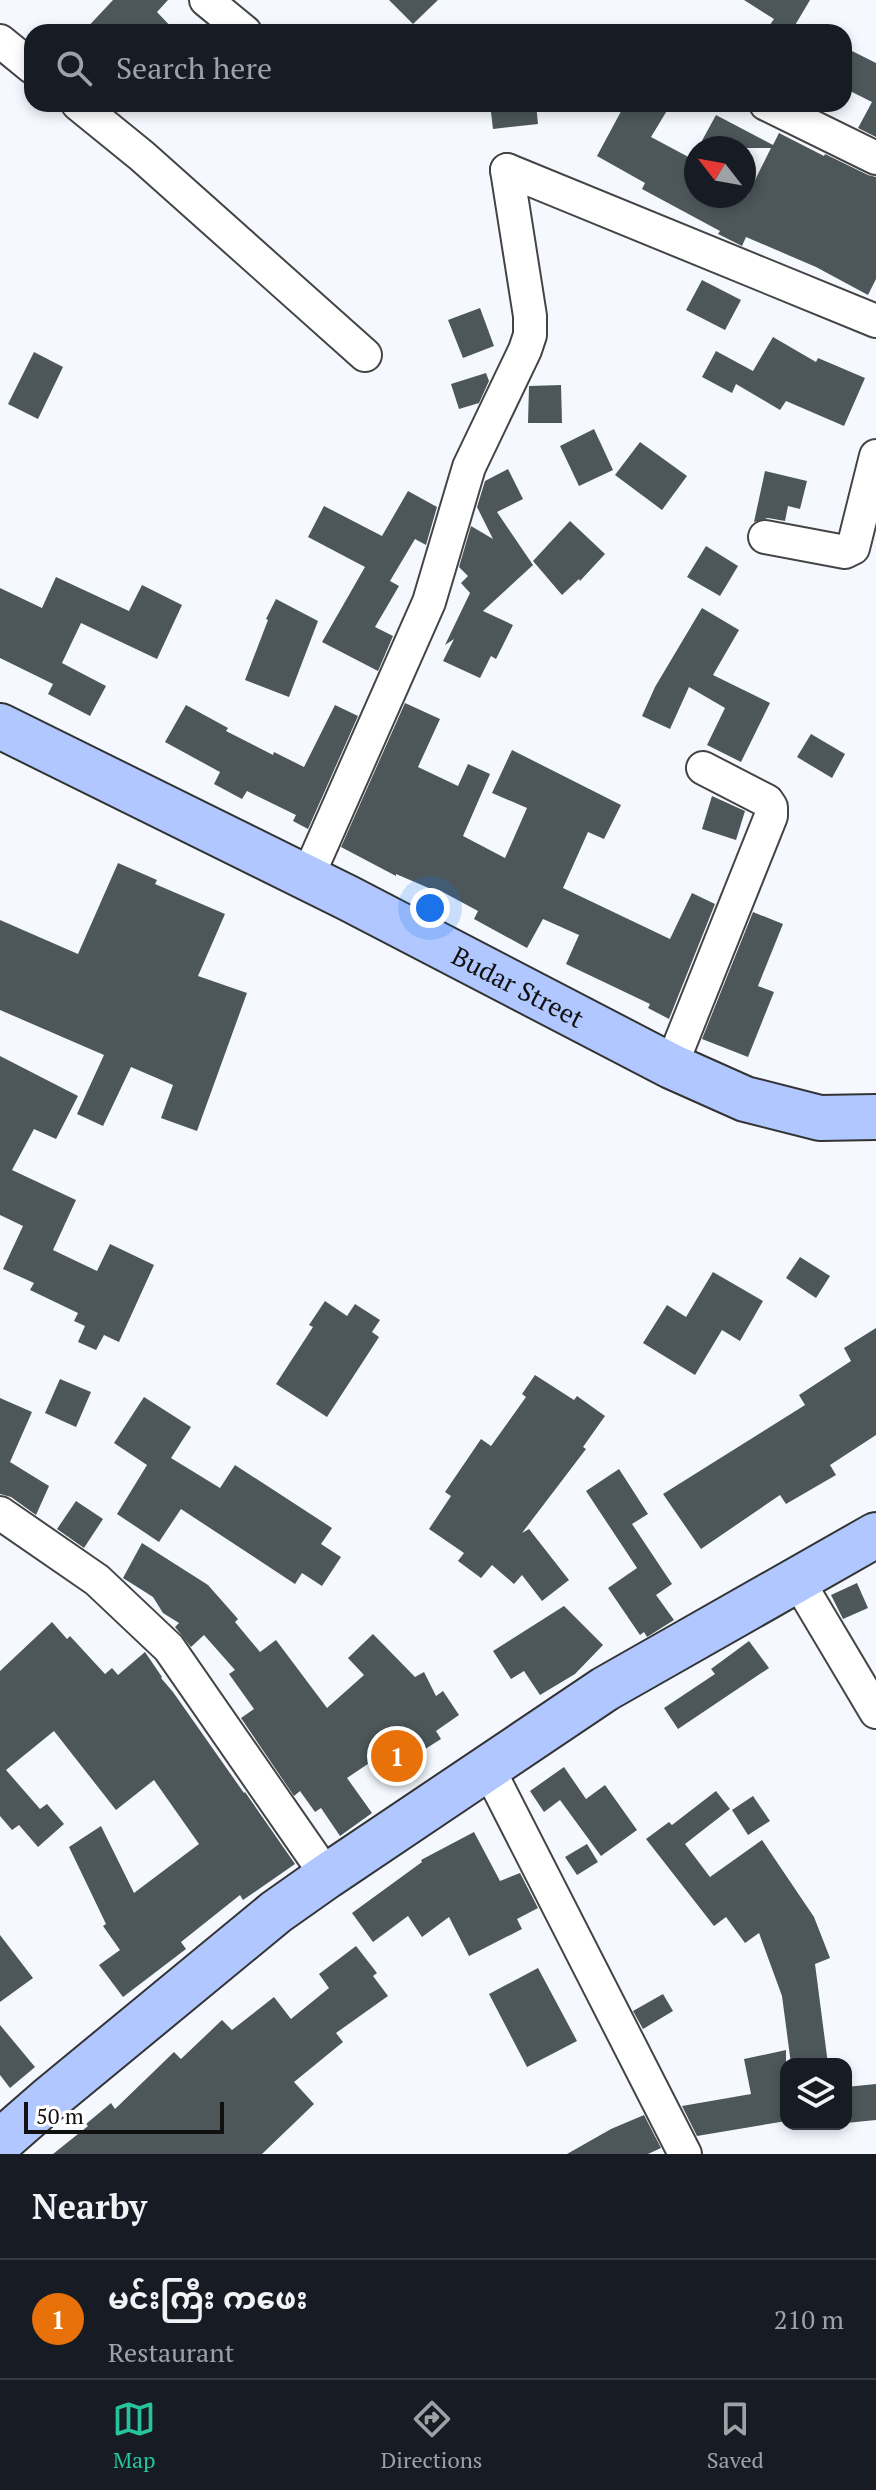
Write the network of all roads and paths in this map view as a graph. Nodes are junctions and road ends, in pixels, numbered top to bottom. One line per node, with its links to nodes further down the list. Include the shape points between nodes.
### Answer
1 (206, 0): 2 (street)
2 (235, 24)
3 (0, 41): 4 (street)
4 (24, 60)
5 (88, 112): 9 (street)
6 (782, 112): 7 (street)
7 (876, 158)
8 (876, 321): 14 (street, via 507,170 530,335 469,467 429,602)
9 (365, 355)
10 (876, 456): 11 (street, via 853,548 845,552)
11 (765, 537)
12 (0, 726): 14 (main road, Budar Street)
13 (703, 768): 15 (street, via 767,801 771,816)
14 (307, 878): 15 (main road, Budar Street)
15 (671, 1066): 16 (main road, Budar Street, via 745,1099 820,1118)
16 (876, 1117)
17 (0, 1513): 22 (street, via 97,1580 169,1648)
18 (876, 1535): 19 (main road)
19 (798, 1581): 20 (street); 21 (main road, via 605,1689)
20 (876, 1712)
21 (488, 1768): 22 (main road); 24 (street)
22 (327, 1876): 23 (main road, via 276,1912)
23 (0, 2142)
24 (685, 2154)

